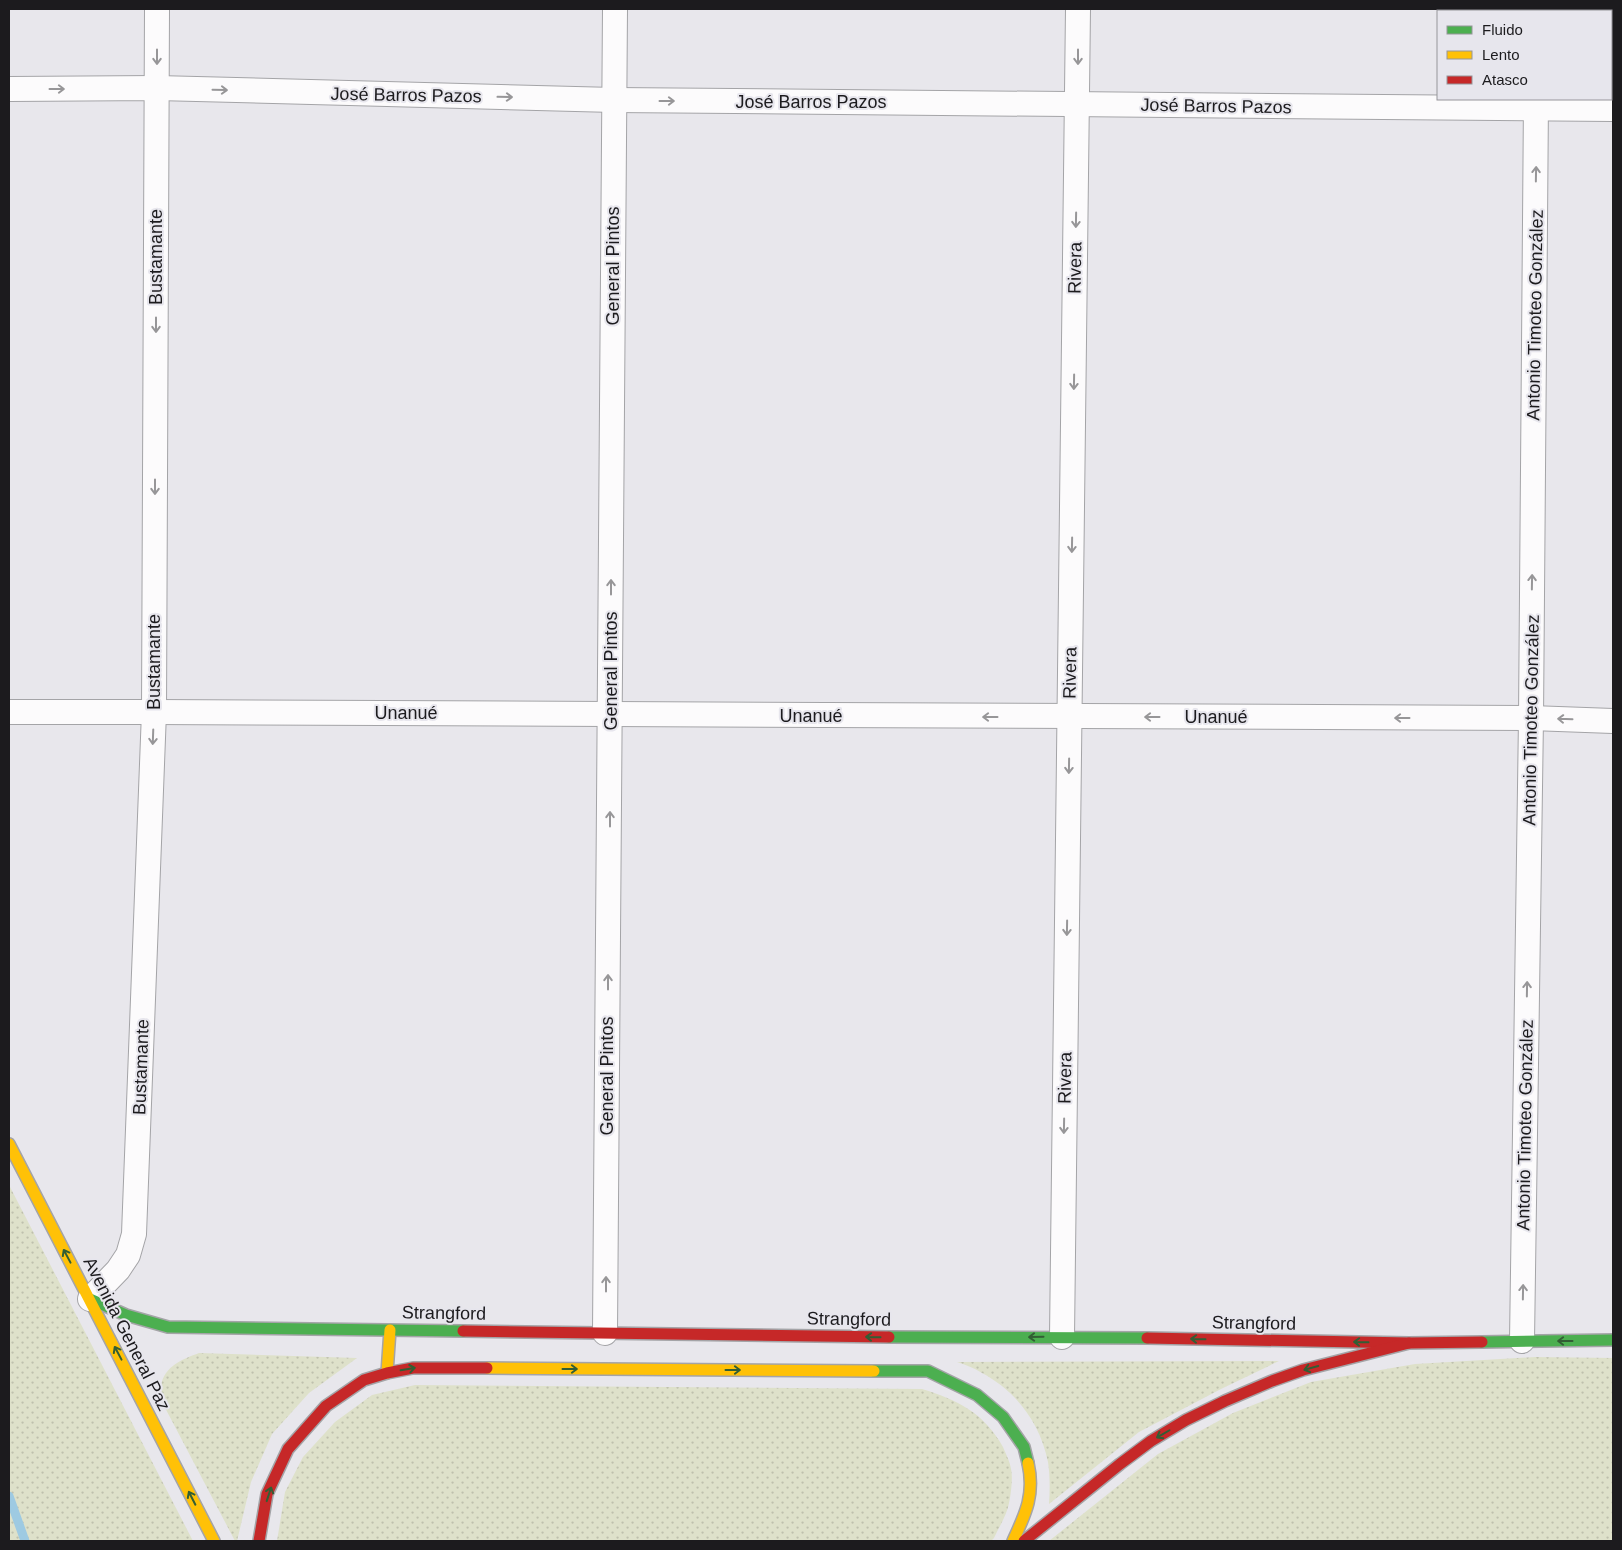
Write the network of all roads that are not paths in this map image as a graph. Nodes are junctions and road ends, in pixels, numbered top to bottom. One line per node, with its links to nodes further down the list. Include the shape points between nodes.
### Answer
1 (157, 9): 4 (street, Bustamante, one-way to 4)
2 (615, 9): 6 (street, General Pintos)
3 (1078, 9): 7 (street, Rivera, one-way to 7)
4 (157, 88): 5 (street, José Barros Pazos, one-way to 4); 6 (street, José Barros Pazos, one-way to 6); 11 (street, Bustamante, one-way to 11)
5 (9, 89)
6 (614, 100): 7 (street, José Barros Pazos, one-way to 7); 12 (street, General Pintos, one-way to 6)
7 (1078, 104): 8 (street, José Barros Pazos); 13 (street, Rivera, one-way to 13)
8 (1536, 104): 9 (street, José Barros Pazos); 14 (street, Antonio Timoteo González, one-way to 8)
9 (1613, 109)
10 (9, 712): 11 (street, Unanué)
11 (154, 712): 12 (street, Unanué); 17 (street, Bustamante, one-way to 17, via 134,1234 128,1255 118,1270)
12 (610, 714): 13 (street, Unanué, one-way to 12); 19 (street, General Pintos, one-way to 12)
13 (1069, 717): 14 (street, Unanué, one-way to 13); 20 (street, Rivera, one-way to 20)
14 (1531, 718): 15 (street, Unanué, one-way to 14); 23 (street, Antonio Timoteo González, one-way to 14)
15 (1613, 721)
16 (9, 1144): 17 (main road, Avenida General Paz, one-way to 16)
17 (90, 1299): 18 (main road, Strangford, via 126,1315 168,1326); 27 (main road, Avenida General Paz, one-way to 17)
18 (390, 1330): 19 (main road, Strangford); 26 (main road)
19 (605, 1333): 21 (main road, Strangford, one-way to 19)
20 (1062, 1337): 21 (main road, Strangford, one-way to 21); 24 (main road, Strangford, one-way to 20)
21 (942, 1338): 25 (main road, via 927,1351)
22 (1613, 1340): 23 (main road, Strangford, one-way to 23)
23 (1522, 1341): 24 (main road, Strangford)
24 (1409, 1343): 30 (main road, one-way to 30, via 1296,1373 1186,1420 1120,1464)
25 (928, 1371): 26 (main road, one-way to 25, via 413,1368); 29 (main road, via 977,1395 1003,1416 1024,1447 1031,1476 1029,1501)
26 (387, 1373): 28 (main road, one-way to 26, via 267,1494 288,1449 326,1406 364,1380)
27 (214, 1541)
28 (259, 1541)
29 (1013, 1541)
30 (1024, 1541)

